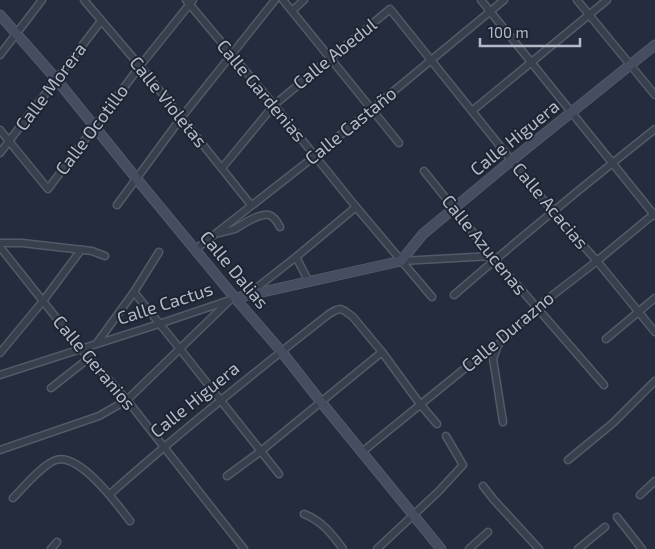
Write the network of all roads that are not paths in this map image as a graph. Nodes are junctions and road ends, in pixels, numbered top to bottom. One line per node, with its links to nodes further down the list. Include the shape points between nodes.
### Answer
1 (42, 0): 17 (street)
2 (84, 0): 16 (street, Calle Violetas)
3 (275, 0): 20 (street)
4 (283, 0): 12 (street)
5 (304, 0): 12 (street)
6 (481, 0): 13 (street)
7 (504, 0): 13 (street, Calle Castaño)
8 (577, 0): 15 (street)
9 (607, 0): 15 (street)
10 (189, 1): 20 (street, Calle Gardenias); 25 (street, Calle Ocotillo)
11 (390, 9): 21 (street, Calle Abedul); 22 (street, Calle Acacias)
12 (293, 10): 21 (street)
13 (490, 12): 22 (street, Calle Castaño); 23 (street)
14 (0, 15): 17 (street, Calle Dalias)
15 (589, 15): 23 (street); 24 (street)
16 (101, 21): 25 (street, Calle Violetas); 26 (street, Calle Morera)
17 (16, 33): 19 (street); 26 (street, Calle Dalias)
18 (655, 45): 24 (street, Calle Higuera)
19 (0, 55)
20 (231, 55): 28 (street, Calle Gardenias); 32 (street)
21 (331, 58): 28 (street, Calle Abedul); 29 (street)
22 (431, 60): 29 (street, Calle Castaño); 30 (street, Calle Acacias)
23 (530, 62): 30 (street); 31 (street)
24 (631, 65): 27 (street); 31 (street, Calle Higuera)
25 (140, 66): 32 (street, Calle Violetas); 33 (street, Calle Ocotillo)
26 (56, 80): 33 (street, Calle Dalias); 36 (street, Calle Morera)
27 (655, 95)
28 (274, 105): 39 (street, Calle Gardenias); 42 (street, Calle Abedul)
29 (372, 109): 37 (street); 39 (street, Calle Castaño)
30 (472, 111): 40 (street, Calle Acacias)
31 (571, 112): 40 (street, Calle Higuera); 41 (street)
32 (181, 118): 42 (street, Calle Violetas); 44 (street)
33 (95, 127): 36 (street, Calle Ocotillo, via 48,189); 44 (street, Calle Dalias)
34 (655, 129): 41 (street)
35 (0, 130): 36 (street)
36 (9, 142): 38 (street, Calle Morera)
37 (399, 143)
38 (0, 153)
39 (315, 156): 46 (street, Calle Castaño); 47 (street, Calle Gardenias)
40 (512, 160): 48 (street, Calle Higuera); 49 (street, Calle Acacias)
41 (612, 163): 49 (street); 50 (street)
42 (222, 168): 46 (street, Calle Violetas)
43 (424, 171): 48 (street, Calle Azucenas)
44 (136, 178): 45 (street); 54 (street, Calle Dalias)
45 (116, 205)
46 (251, 205): 52 (street, Calle Castaño)
47 (356, 207): 59 (street); 61 (street, Calle Gardenias)
48 (454, 209): 60 (street, Calle Azucenas); 61 (street, Calle Higuera, via 424,234)
49 (553, 212): 60 (street); 62 (street, Calle Acacias)
50 (655, 214): 62 (street, Calle Durazno)
51 (280, 227): 52 (street, via 274,218 265,215)
52 (217, 233): 54 (street, Calle Castaño)
53 (0, 243): 55 (street)
54 (196, 249): 69 (street, Calle Dalias)
55 (81, 250): 58 (street); 70 (street)
56 (1, 251): 70 (street, Calle Geranios)
57 (159, 252): 64 (street)
58 (105, 256)
59 (296, 257): 63 (street); 66 (street)
60 (494, 258): 61 (street); 65 (street); 71 (street, Calle Azucenas)
61 (401, 261): 63 (street, Calle Cactus); 67 (street, Calle Gardenias)
62 (597, 261): 71 (street, Calle Durazno); 72 (street, Calle Acacias)
63 (309, 282): 66 (street, Calle Cactus)
64 (134, 292): 73 (street); 76 (street)
65 (454, 295)
66 (246, 296): 69 (street, Calle Cactus)
67 (432, 297)
68 (655, 298): 72 (street)
69 (232, 299): 73 (street, Calle Cactus); 78 (street); 80 (street, Calle Dalias)
70 (43, 301): 79 (street, Calle Geranios); 82 (street)
71 (536, 308): 77 (street, Calle Durazno); 86 (street, Calle Azucenas)
72 (639, 311): 74 (street, Calle Acacias); 75 (street)
73 (159, 324): 76 (street, Calle Cactus); 78 (street)
74 (655, 332)
75 (606, 339)
76 (98, 343): 79 (street, Calle Cactus)
77 (498, 345): 91 (street, Calle Durazno); 92 (street, via 494,366)
78 (180, 348): 88 (street); 89 (street)
79 (81, 349): 83 (street, Calle Geranios); 84 (street, Calle Cactus)
80 (281, 351): 81 (street, Calle Higuera, via 340,309 353,317); 89 (street, Calle Higuera); 90 (street, Calle Dalias)
81 (382, 352): 90 (street); 91 (street)
82 (0, 353)
83 (90, 358): 87 (street); 88 (street, Calle Geranios)
84 (1, 373)
85 (655, 381): 99 (street)
86 (604, 385)
87 (50, 388)
88 (127, 400): 95 (street, Calle Geranios); 96 (street, via 98,416)
89 (220, 400): 95 (street, Calle Higuera); 97 (street)
90 (321, 402): 97 (street); 98 (street, Calle Dalias)
91 (420, 404): 93 (street); 98 (street, Calle Durazno)
92 (503, 422)
93 (436, 424)
94 (446, 436): 108 (street, via 463,465)
95 (163, 447): 104 (street, Calle Higuera); 115 (street, Calle Geranios)
96 (0, 450)
97 (261, 451): 100 (street); 101 (street)
98 (362, 452): 108 (street, Calle Dalias)
99 (568, 460)
100 (279, 474)
101 (228, 476)
102 (655, 481): 105 (street)
103 (483, 486): 120 (street)
104 (110, 494): 106 (street, via 74,462 62,459 55,460 36,474); 110 (street)
105 (640, 494)
106 (13, 498)
107 (304, 514): 116 (street, via 321,523)
108 (413, 515): 117 (street); 118 (street, Calle Dalias)
109 (617, 516): 122 (street)
110 (130, 521)
111 (605, 527): 121 (street)
112 (488, 532): 119 (street)
113 (57, 542): 114 (street)
114 (51, 549)
115 (244, 549)
116 (343, 549)
117 (377, 549)
118 (441, 549)
119 (469, 549)
120 (539, 549)
121 (578, 549)
122 (642, 549)

